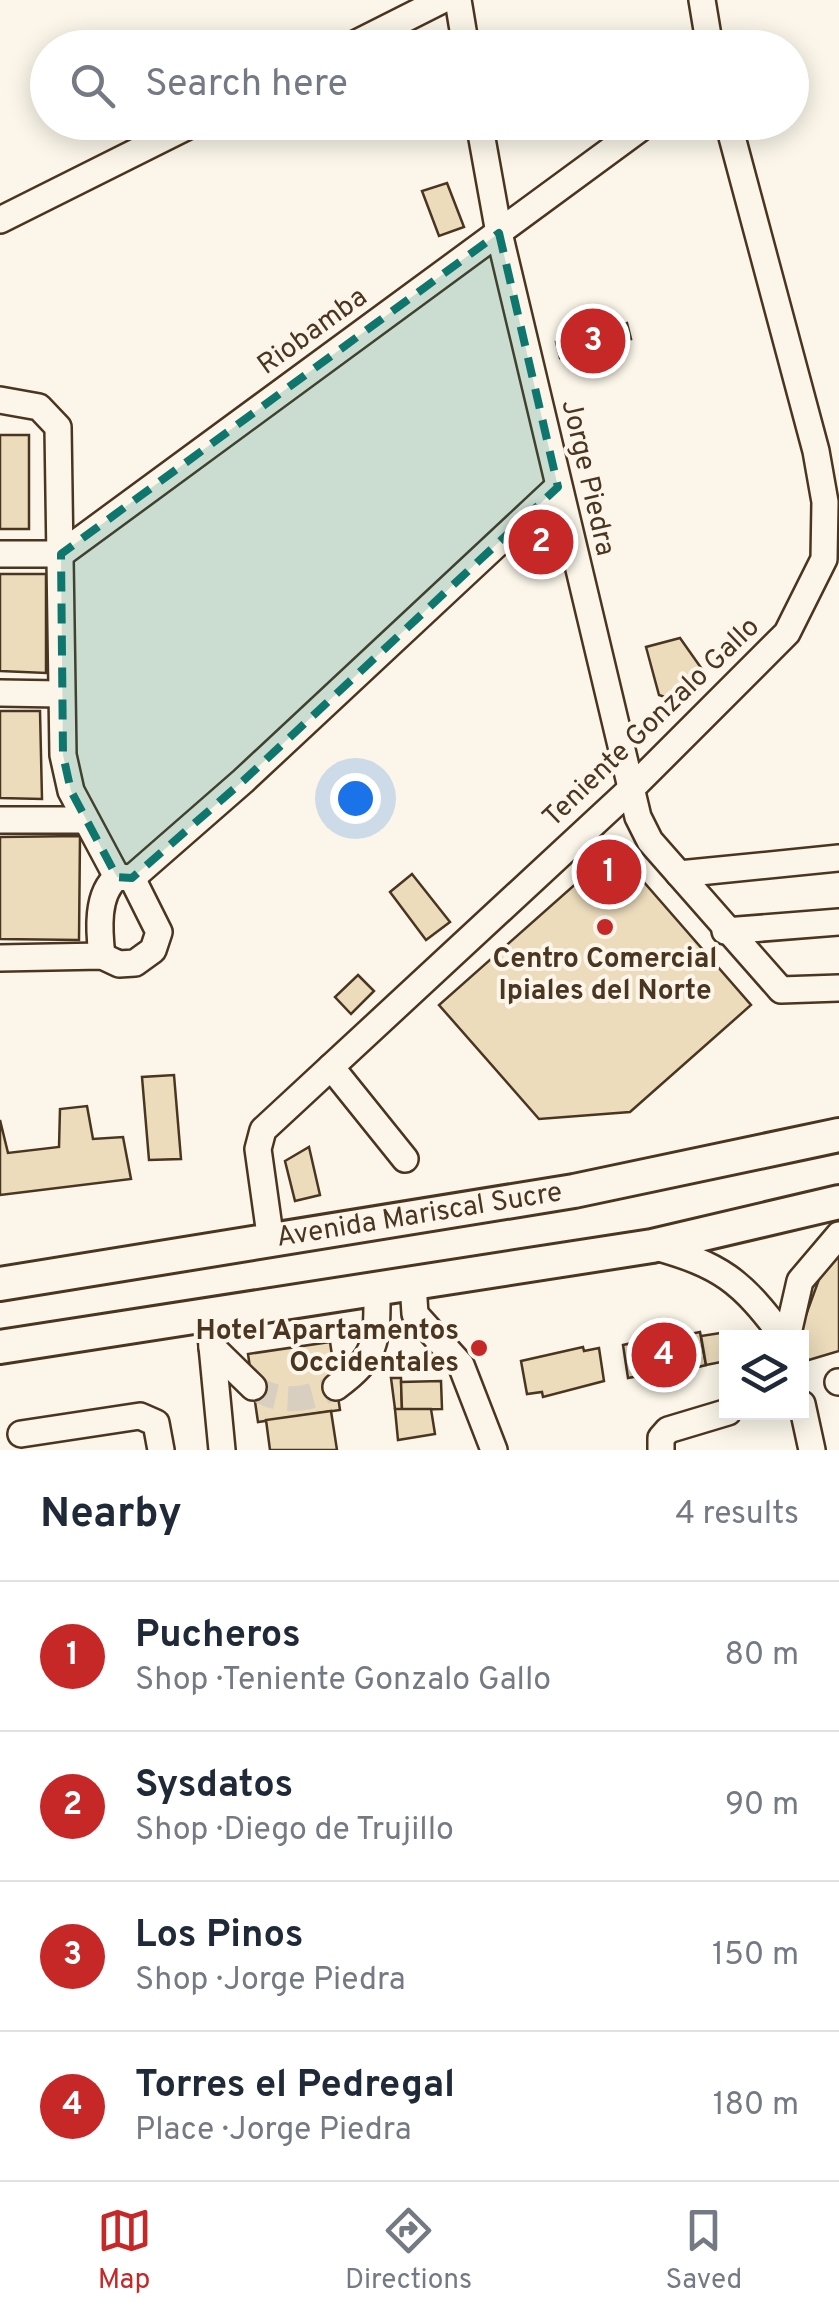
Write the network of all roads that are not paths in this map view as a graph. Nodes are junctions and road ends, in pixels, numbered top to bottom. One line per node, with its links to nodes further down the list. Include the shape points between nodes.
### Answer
1 (442, 0): 4 (street)
2 (458, 0): 5 (street)
3 (702, 0): 6 (street)
4 (382, 30)
5 (463, 30)
6 (707, 30)
7 (160, 140): 11 (street)
8 (482, 140): 12 (street, Jorge Piedra)
9 (625, 140): 12 (street, Riobamba)
10 (733, 140): 19 (street, Teniente Gonzalo Gallo, via 816,451 826,502 824,559 787,633)
11 (0, 220)
12 (498, 234): 14 (street, Jorge Piedra); 16 (street, Riobamba)
13 (0, 400): 16 (street, via 39,407 58,427)
14 (558, 487): 19 (street, Jorge Piedra); 24 (street, via 244,781)
15 (0, 554): 16 (street)
16 (62, 554): 18 (street)
17 (0, 692): 18 (street)
18 (60, 694): 21 (street, via 67,773)
19 (632, 788): 23 (street, Jorge Piedra, via 650,840); 30 (street, Teniente Gonzalo Gallo)
20 (0, 820): 21 (street)
21 (85, 820): 24 (street)
22 (839, 858): 23 (street)
23 (679, 874): 26 (street, Jorge Piedra)
24 (125, 878): 27 (street, via 104,894); 27 (street, via 159,932 153,950 135,963)
25 (839, 922): 26 (street)
26 (724, 931): 29 (street, Jorge Piedra, via 781,990)
27 (102, 956): 28 (street)
28 (0, 958)
29 (839, 988)
30 (331, 1067): 32 (street); 35 (street, Teniente Gonzalo Gallo, via 259,1138)
31 (839, 1135): 35 (main road, Avenida Mariscal Sucre, via 574,1191)
32 (405, 1159)
33 (839, 1202): 36 (main road)
34 (839, 1235): 41 (street, via 800,1281)
35 (271, 1242): 37 (main road, Avenida Mariscal Sucre)
36 (652, 1246): 38 (main road); 40 (street, via 696,1258 730,1277)
37 (0, 1284)
38 (413, 1284): 39 (main road); 51 (street, via 415,1314 461,1365)
39 (378, 1289): 42 (main road); 44 (street, via 377,1342 360,1370)
40 (780, 1330)
41 (788, 1330)
42 (211, 1331): 43 (main road); 45 (street); 50 (street)
43 (0, 1347)
44 (336, 1387)
45 (254, 1388)
46 (719, 1415): 52 (street, via 668,1430)
47 (805, 1420): 53 (street)
48 (20, 1434): 49 (street, via 140,1416 156,1423)
49 (161, 1450)
50 (222, 1450)
51 (494, 1450)
52 (662, 1450)
53 (812, 1450)

